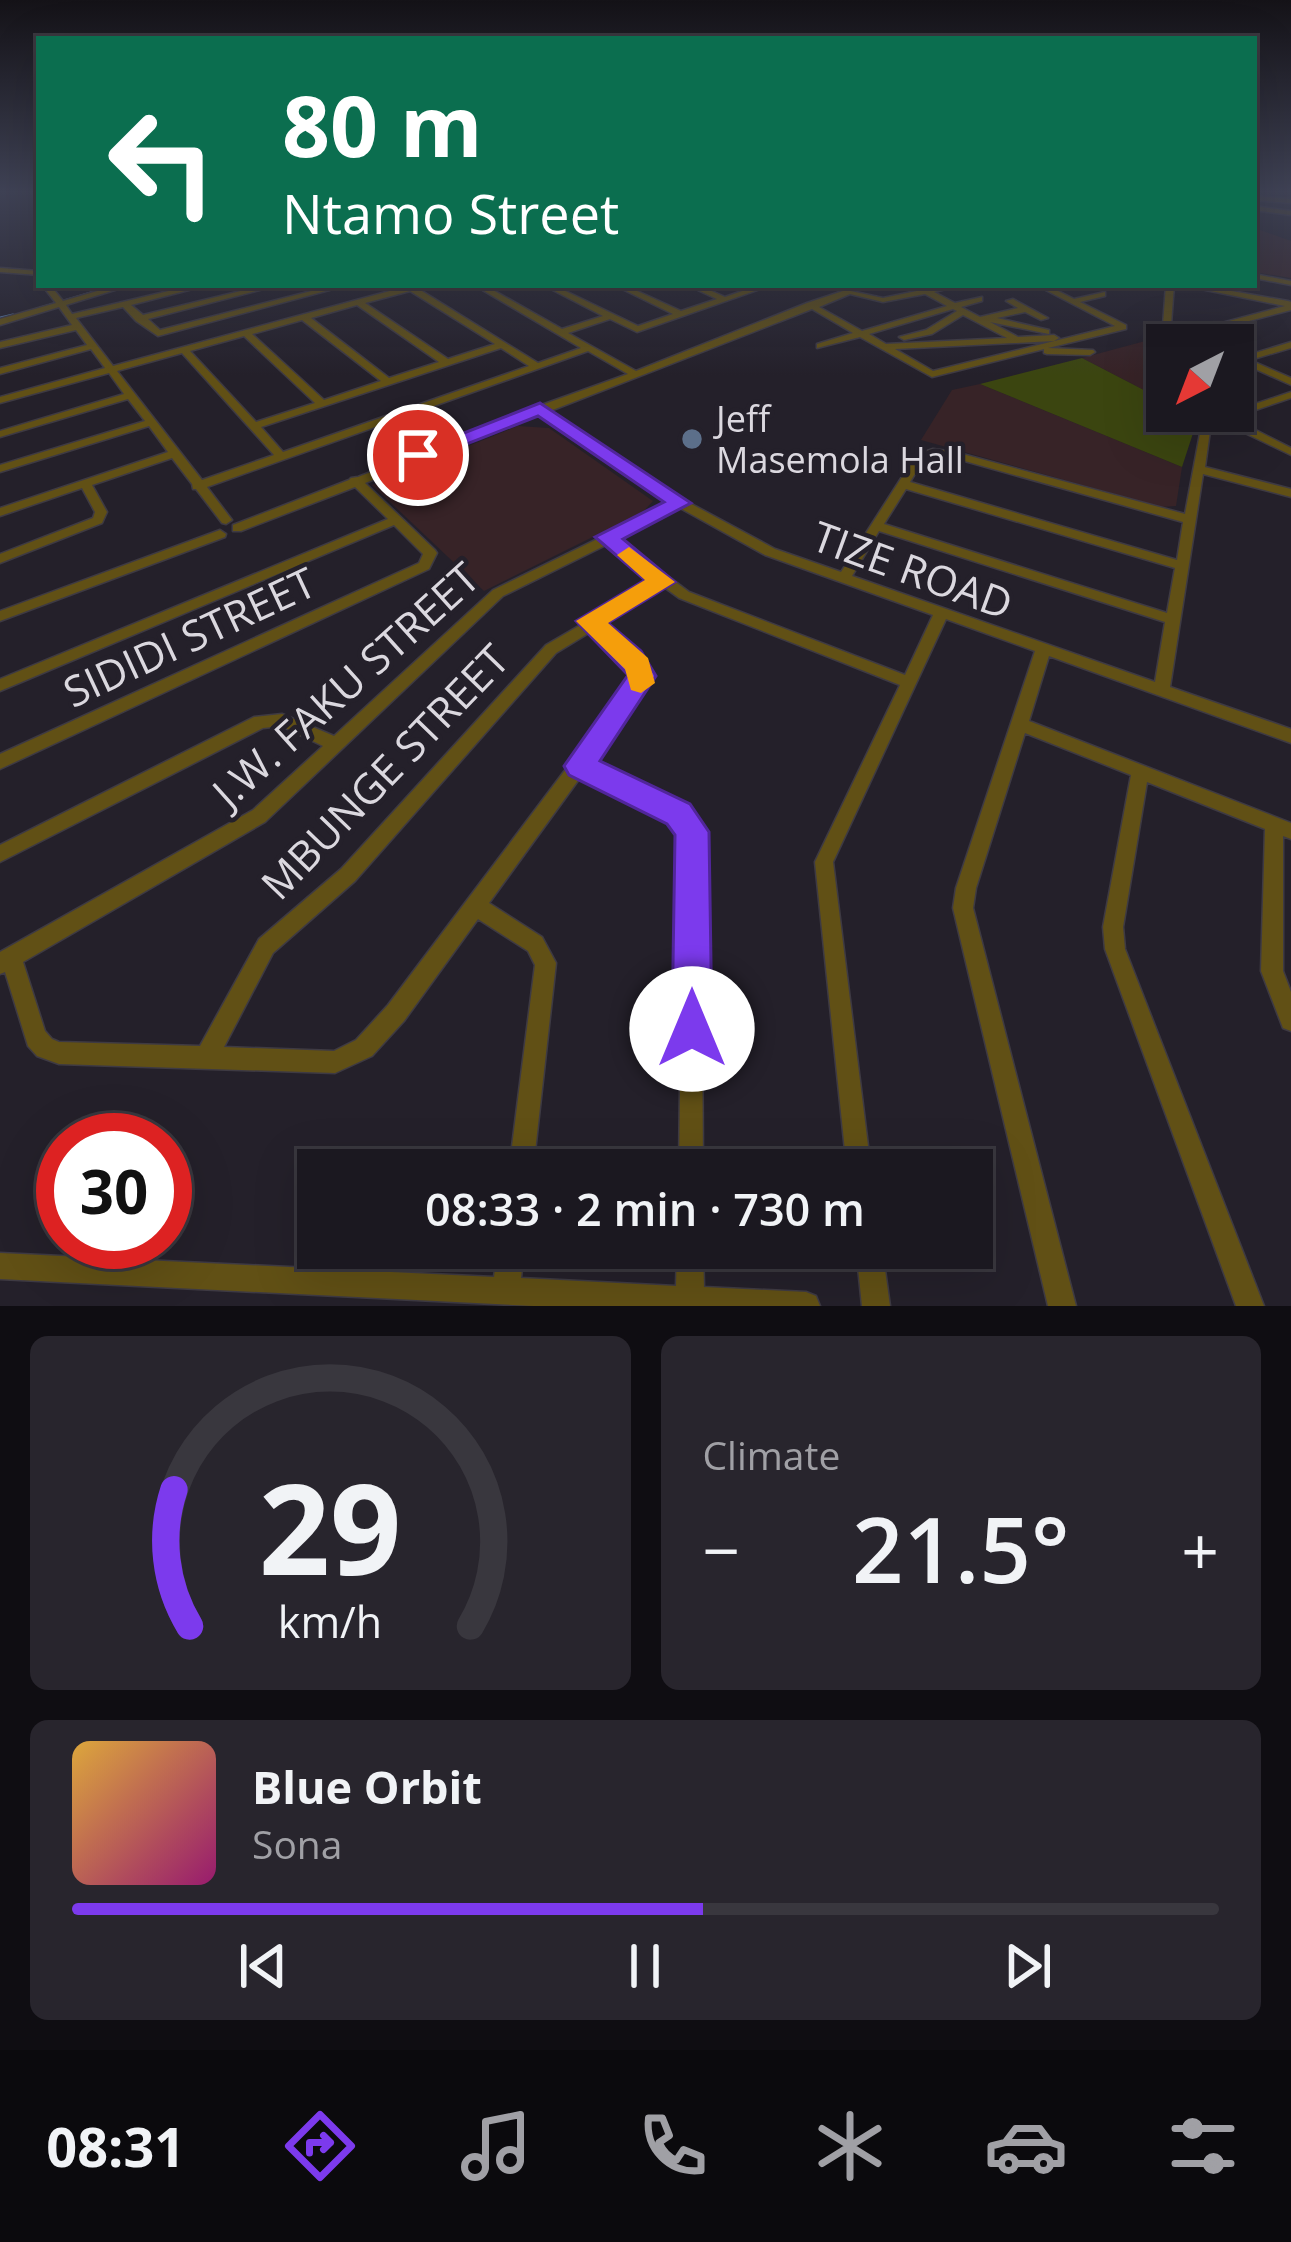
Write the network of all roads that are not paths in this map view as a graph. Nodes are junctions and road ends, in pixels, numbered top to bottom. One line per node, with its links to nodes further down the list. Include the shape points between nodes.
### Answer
1 (0, 270): 2 (street)
2 (36, 273)
3 (1257, 277): 4 (street)
4 (1291, 283)
5 (48, 288): 35 (street)
6 (122, 288): 35 (street)
7 (191, 288): 30 (street)
8 (263, 288): 39 (street)
9 (332, 288): 39 (street, via 163,332)
10 (409, 288): 28 (street)
11 (419, 288): 56 (street)
12 (483, 288): 47 (street)
13 (553, 288): 37 (street)
14 (624, 288): 34 (street)
15 (698, 288): 26 (street)
16 (756, 288): 26 (street)
17 (850, 288): 24 (street); 29 (street)
18 (945, 288): 22 (street)
19 (1047, 288): 27 (street)
20 (1170, 288): 43 (street)
21 (1200, 288): 31 (street)
22 (927, 292): 24 (street); 33 (street)
23 (1102, 294): 27 (street)
24 (894, 298): 33 (street)
25 (984, 298): 33 (street)
26 (725, 300): 34 (street)
27 (1075, 301): 50 (street, via 1124,325)
28 (358, 302): 36 (street); 66 (street)
29 (815, 303): 49 (street); 72 (street)
30 (124, 304): 35 (street); 39 (street)
31 (1291, 306): 44 (street)
32 (1017, 308): 38 (street); 40 (street); 45 (street)
33 (954, 309): 40 (street); 46 (street); 49 (street)
34 (682, 315): 37 (street, via 641,329)
35 (69, 317): 41 (street); 55 (street); 58 (street)
36 (304, 317): 48 (street); 73 (street)
37 (608, 317): 47 (street)
38 (1044, 318)
39 (139, 319)
40 (982, 320): 45 (street); 46 (street); 53 (street)
41 (0, 322)
42 (914, 322): 46 (street)
43 (1168, 324)
44 (1226, 324)
45 (1001, 326): 50 (street); 51 (street); 52 (street)
46 (930, 331): 53 (street); 57 (street)
47 (562, 332): 61 (street)
48 (246, 333): 62 (street); 78 (street)
49 (865, 335): 57 (street); 59 (street)
50 (1076, 338): 51 (street); 54 (street); 63 (street)
51 (1018, 340): 52 (street); 63 (street)
52 (988, 341): 53 (street); 71 (street)
53 (946, 342): 57 (street)
54 (1100, 342)
55 (0, 345)
56 (501, 345): 66 (street); 67 (street)
57 (880, 345): 71 (street, via 930,374)
58 (93, 346): 69 (street); 70 (street)
59 (820, 346)
60 (1291, 346): 65 (street)
61 (589, 348): 67 (street); 72 (street)
62 (184, 350): 70 (street); 82 (street)
63 (1036, 350): 64 (street); 71 (street)
64 (1090, 352)
65 (1254, 354)
66 (447, 363): 73 (street)
67 (536, 366): 88 (street)
68 (1254, 366): 74 (street)
69 (0, 370)
70 (110, 370): 76 (street); 77 (street)
71 (963, 370)
72 (633, 373): 80 (street)
73 (388, 382): 78 (street)
74 (1291, 382)
75 (1291, 395): 79 (street)
76 (129, 396): 81 (street); 85 (street)
77 (0, 400)
78 (322, 404): 82 (street)
79 (1254, 408)
80 (540, 409): 91 (street); 96 (street, TIZE ROAD)
81 (149, 423): 87 (street); 90 (street)
82 (254, 426): 88 (street)
83 (1205, 432): 89 (street)
84 (1251, 432): 86 (street)
85 (0, 434)
86 (1291, 452)
87 (172, 454): 92 (street); 94 (street)
88 (281, 456): 94 (street)
89 (1199, 469): 95 (street); 99 (street)
90 (0, 470)
91 (355, 480): 98 (street); 100 (street)
92 (86, 484): 97 (street); 103 (street, via 98,520)
93 (903, 484): 99 (street, via 922,455 943,452); 101 (street); 104 (street)
94 (196, 486): 100 (street)
95 (1291, 493)
96 (680, 503): 102 (street, J.W. FAKU STREET); 105 (street, TIZE ROAD, via 745,540)
97 (0, 512)
98 (396, 520): 113 (street); 118 (street, SIDIDI STREET, via 430,557 408,575)
99 (1191, 520): 104 (street)
100 (224, 524): 108 (street)
101 (877, 526): 105 (street); 109 (street)
102 (607, 537): 106 (street); 117 (street, J.W. FAKU STREET, via 489,599)
103 (0, 559)
104 (1183, 566): 109 (street)
105 (843, 579): 107 (street, TIZE ROAD)
106 (662, 582): 110 (street, MBUNGE STREET); 112 (street)
107 (941, 614): 111 (street, TIZE ROAD); 112 (street)
108 (0, 616)
109 (1174, 620): 114 (street)
110 (590, 621): 119 (street, via 642,676); 126 (street, MBUNGE STREET, via 551,649 348,874 266,946)
111 (1043, 651): 114 (street, TIZE ROAD); 115 (street)
112 (908, 682): 129 (street, via 824,862)
113 (0, 686)
114 (1161, 692): 116 (street, TIZE ROAD)
115 (1020, 724): 120 (street); 138 (street, via 963,908)
116 (1291, 736)
117 (335, 744): 122 (street, via 282,721 260,722); 124 (street, J.W. FAKU STREET, via 240,830)
118 (0, 762)
119 (580, 766): 123 (street); 128 (street, via 679,814 692,832)
120 (1140, 772): 121 (street); 139 (street, via 1114,949)
121 (1282, 828): 125 (street, via 1272,971)
122 (0, 854)
123 (474, 905): 126 (street, via 396,1013 355,1055 334,1062); 127 (street, via 535,944 546,963)
124 (6, 961): 126 (street, via 44,1048)
125 (1291, 1021)
126 (207, 1057)
127 (524, 1149)
128 (691, 1149)
129 (857, 1149)
130 (0, 1266): 134 (street)
131 (509, 1269): 134 (street)
132 (690, 1269): 135 (street)
133 (872, 1269): 137 (street)
134 (506, 1291): 135 (street)
135 (690, 1299): 136 (street)
136 (806, 1306)
137 (876, 1306)
138 (1062, 1306)
139 (1250, 1306)

